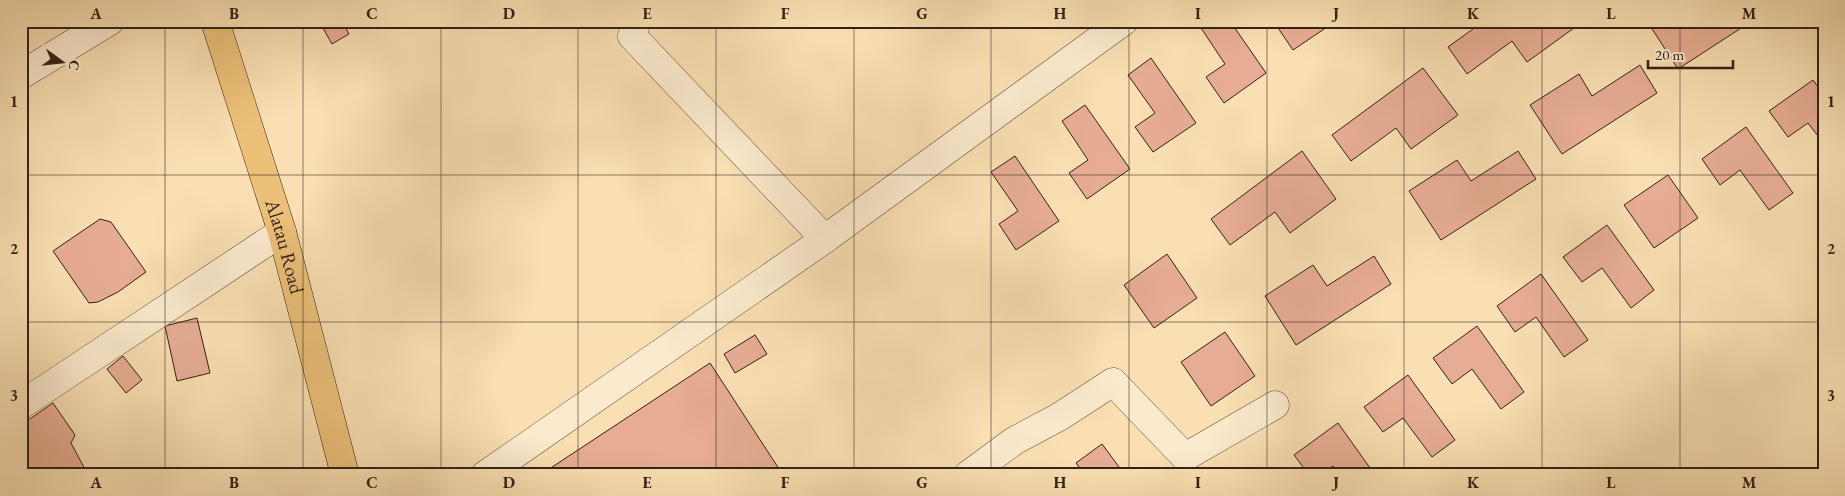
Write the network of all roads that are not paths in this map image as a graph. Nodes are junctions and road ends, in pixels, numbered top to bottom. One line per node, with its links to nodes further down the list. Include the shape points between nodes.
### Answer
1 (110, 21): 5 (street)
2 (215, 21): 6 (main road, Alatau Road)
3 (636, 21): 7 (street, via 632,36)
4 (1124, 21): 7 (street)
5 (21, 75)
6 (282, 232): 8 (street); 10 (main road, Alatau Road)
7 (825, 239): 11 (street)
8 (21, 405)
9 (1275, 405): 12 (street, via 1185,456 1113,382 1014,441)
10 (345, 475)
11 (485, 475)
12 (968, 475)

